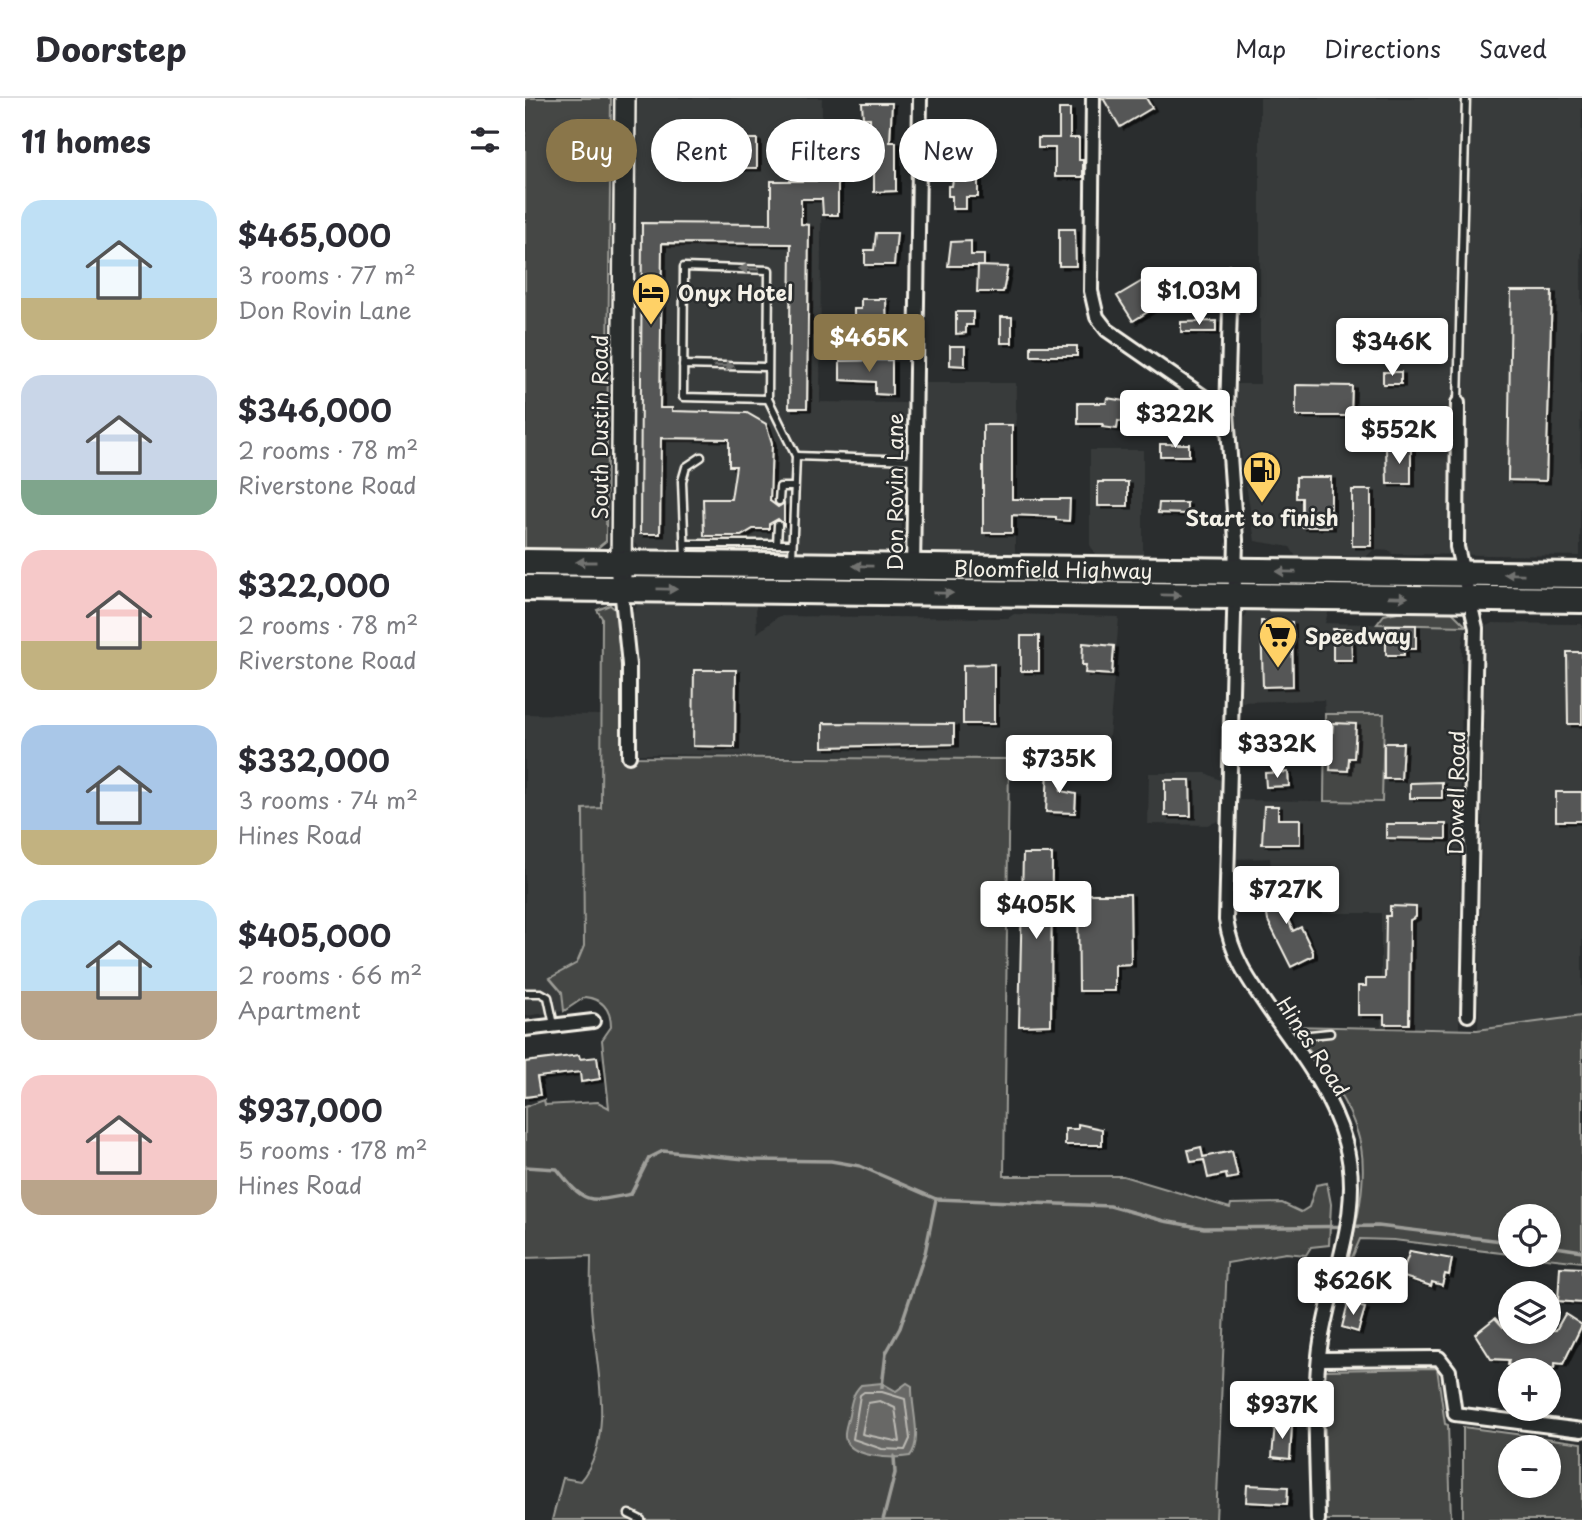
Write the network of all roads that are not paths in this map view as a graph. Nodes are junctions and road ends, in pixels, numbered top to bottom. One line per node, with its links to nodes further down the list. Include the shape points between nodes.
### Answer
1 (625, 98): 21 (street, South Dustin Road)
2 (920, 98): 13 (street, Don Rovin Lane)
3 (1093, 98): 10 (street, via 1091,291 1097,317 1107,330)
4 (1465, 98): 9 (lane)
5 (1231, 272): 10 (street, Hines Road)
6 (683, 365): 7 (lane, one-way to 7); 7 (lane, one-way to 6, via 769,270 684,267); 8 (lane, via 683,397)
7 (766, 367): 8 (lane)
8 (768, 399): 11 (lane)
9 (1458, 403): 24 (street, Dowell Road, via 1457,547)
10 (1227, 413): 23 (street, Hines Road)
11 (796, 456): 13 (lane); 14 (lane)
12 (701, 457): 18 (lane, via 686,467 682,481)
13 (914, 460): 22 (street, Don Rovin Lane)
14 (795, 487): 15 (lane, via 779,487); 19 (lane)
15 (779, 501)
16 (778, 525): 17 (lane)
17 (777, 544): 18 (lane); 19 (lane)
18 (685, 554): 19 (highway, Bloomfield Highway); 21 (highway, Bloomfield Highway)
19 (792, 555): 22 (highway, Bloomfield Highway, one-way to 19); 28 (lane)
20 (525, 562): 21 (highway, Bloomfield Highway, one-way to 20)
21 (621, 562): 27 (street, South Dustin Road)
22 (913, 567): 23 (highway, Bloomfield Highway); 29 (street, Don Rovin Lane)
23 (1235, 571): 24 (highway, Bloomfield Highway, one-way to 23); 30 (street, Hines Road)
24 (1461, 574): 25 (highway, Bloomfield Highway, one-way to 24); 31 (street, Dowell Road)
25 (1582, 575)
26 (525, 588): 27 (highway, Bloomfield Highway)
27 (621, 588): 28 (highway, Bloomfield Highway, one-way to 28); 33 (street, South Dustin Road, via 629,665)
28 (791, 591): 29 (highway, Bloomfield Highway)
29 (912, 593): 30 (highway, Bloomfield Highway, one-way to 30)
30 (1233, 596): 31 (highway, Bloomfield Highway, one-way to 31); 40 (street, Hines Road, via 1226,920 1238,964)
31 (1470, 598): 32 (highway, Bloomfield Highway); 35 (street, Dowell Road, via 1476,640)
32 (1582, 600)
33 (629, 756)
34 (525, 993): 37 (lane, via 548,997)
35 (1468, 1015)
36 (593, 1021): 37 (street)
37 (555, 1026): 38 (street)
38 (525, 1029)
39 (1330, 1033): 40 (lane)
40 (1288, 1037): 41 (street, Hines Road, via 1326,1093 1346,1145 1349,1175 1345,1242)
41 (1319, 1359): 42 (street, via 1439,1358 1448,1371 1455,1414); 45 (street, Hines Road)
42 (1582, 1430)
43 (629, 1514): 44 (lane)
44 (641, 1520)
45 (1318, 1520)

